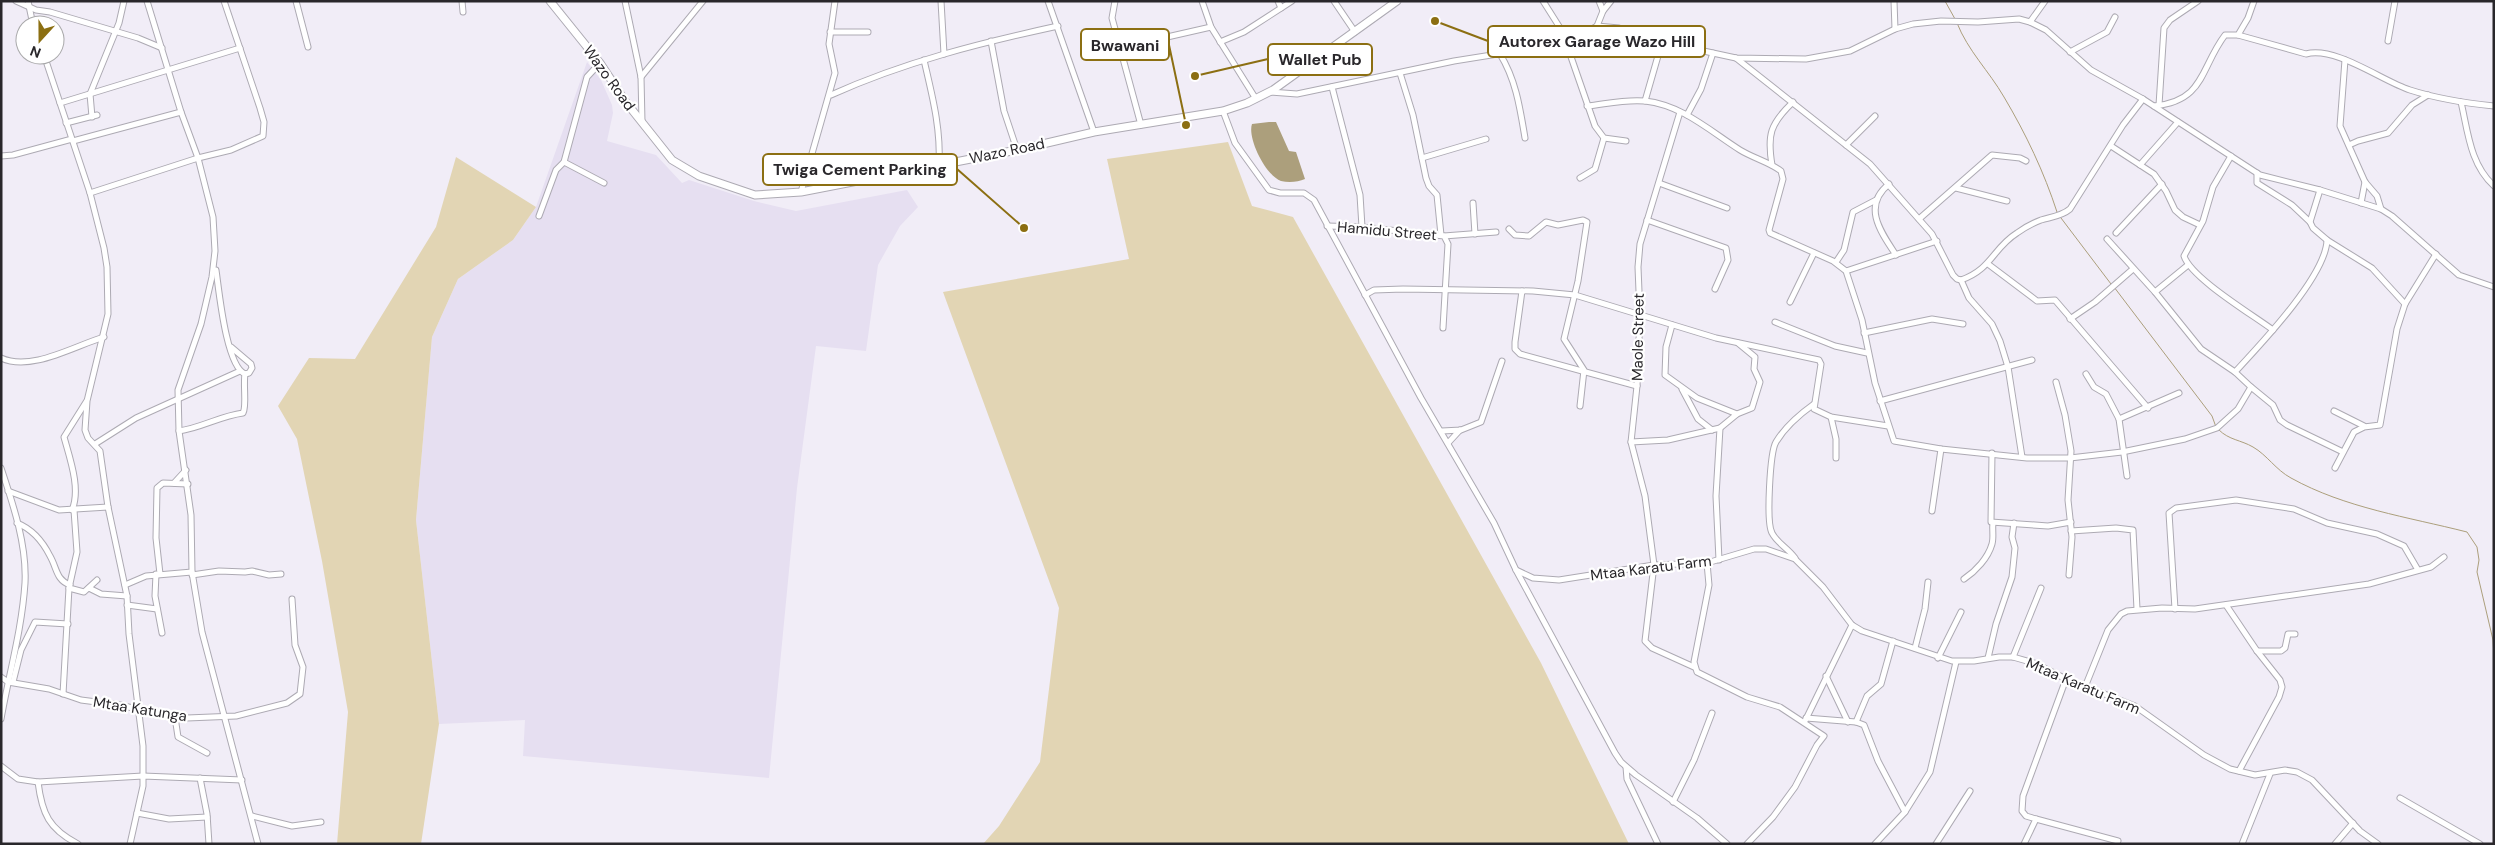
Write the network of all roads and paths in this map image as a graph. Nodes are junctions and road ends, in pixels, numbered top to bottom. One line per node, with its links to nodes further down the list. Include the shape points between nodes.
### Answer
1 (16, 1): 27 (street)
2 (124, 1): 38 (street)
3 (147, 1): 49 (street)
4 (224, 1): 50 (street)
5 (296, 1): 48 (street)
6 (462, 1): 31 (street)
7 (550, 1): 59 (main road, Wazo Road)
8 (625, 1): 63 (street)
9 (702, 1): 63 (street)
10 (835, 1): 39 (street)
11 (941, 1): 53 (street)
12 (1048, 1): 34 (street)
13 (1115, 1): 55 (street, via 1112,18)
14 (1202, 1): 36 (street)
15 (1278, 1): 29 (street)
16 (1292, 1): 29 (street)
17 (1334, 1): 41 (street)
18 (1397, 1): 28 (main road, Wazo Road)
19 (1544, 1): 47 (street)
20 (1599, 1): 30 (street)
21 (1611, 1): 30 (street)
22 (1894, 1): 37 (street)
23 (2046, 1): 33 (street)
24 (2198, 1): 76 (street, via 2170,20 2164,28)
25 (2254, 1): 42 (street)
26 (2395, 1): 44 (street)
27 (28, 3): 38 (street, via 36,10)
28 (1388, 4): 41 (main road, Wazo Road)
29 (1281, 8): 45 (street, via 1244,32)
30 (1603, 11): 35 (street)
31 (462, 12)
32 (2115, 17): 51 (street, via 2108,32)
33 (2030, 22): 37 (street, via 2007,18 1978,22 1941,21); 51 (street, via 2046,30)
34 (1058, 26): 43 (street); 87 (street)
35 (1597, 26): 46 (street, via 1619,28); 47 (street)
36 (1211, 27): 45 (street); 55 (street, via 1132,46 1126,49)
37 (1895, 29): 56 (street, via 1850,50 1806,59)
38 (116, 31): 49 (street); 66 (street)
39 (830, 32): 40 (street); 67 (street, via 830,53 835,73)
40 (868, 32)
41 (1354, 32): 65 (main road, Wazo Road)
42 (2238, 35): 58 (street, via 2306,54); 76 (street, via 2225,35 2195,87 2176,102)
43 (991, 41): 53 (street); 96 (street, via 1004,111)
44 (2388, 41)
45 (1220, 42): 69 (street)
46 (1662, 42): 52 (street); 71 (street)
47 (1567, 43): 54 (street); 75 (street)
48 (308, 47)
49 (162, 48): 61 (street)
50 (240, 48): 61 (street); 99 (street, via 262,115 264,134 246,145)
51 (2070, 52): 70 (street, via 2091,70)
52 (1713, 53): 56 (street); 81 (street, via 1701,89)
53 (944, 54): 57 (street)
54 (1500, 54): 62 (street); 88 (street, via 1510,72 1519,102)
55 (1124, 56): 86 (street)
56 (1736, 58): 72 (street)
57 (924, 60): 67 (street); 103 (street, via 935,101)
58 (2345, 60): 68 (street, via 2395,85); 95 (street, via 2339,116 2342,134)
59 (600, 63): 85 (main road, Wazo Road); 102 (street, via 587,76)
60 (47, 65): 74 (street)
61 (169, 71): 66 (street); 79 (street)
62 (1400, 73): 64 (street); 100 (street)
63 (641, 77): 85 (street)
64 (1332, 87): 65 (street, via 1297,94); 130 (street, via 1360,195)
65 (1270, 92): 69 (main road, Wazo Road)
66 (90, 94): 74 (street); 84 (street, via 94,116)
67 (831, 95): 116 (street)
68 (2429, 95): 73 (street); 95 (street, via 2412,105 2388,132)
69 (1256, 99): 78 (main road, Wazo Road)
70 (2143, 99): 76 (street); 94 (street)
71 (1645, 101): 75 (street); 80 (street)
72 (1793, 102): 93 (street); 104 (street, via 1778,116 1771,132 1768,149)
73 (2461, 102): 77 (street); 113 (street, via 2472,149 2480,169)
74 (60, 103): 84 (street)
75 (1587, 106): 89 (street)
76 (2156, 106): 83 (street)
77 (2494, 106)
78 (1223, 111): 86 (main road, Wazo Road); 129 (street, via 1235,143 1265,186 1274,192 1298,192 1310,196)
79 (181, 112): 91 (street); 99 (street)
80 (1680, 112): 81 (street); 110 (street, Maole Street)
81 (1687, 115): 104 (street, via 1742,151)
82 (1875, 116): 93 (street)
83 (2178, 122): 98 (street); 105 (street)
84 (66, 123): 91 (street)
85 (642, 123): 116 (main road, Wazo Road, via 672,160 699,176 755,195)
86 (1141, 125): 87 (main road, Wazo Road)
87 (1094, 132): 96 (main road, Wazo Road)
88 (1525, 138)
89 (1604, 138): 92 (street); 107 (street, via 1595,169)
90 (1486, 139): 100 (street)
91 (73, 140): 97 (street); 117 (street)
92 (1626, 141)
93 (1846, 145): 111 (street)
94 (2110, 146): 105 (street); 144 (street, via 2066,213 2039,221 2015,234)
95 (2349, 146): 108 (street)
96 (1017, 150): 103 (main road, Wazo Road)
97 (1, 156)
98 (2231, 156): 106 (street); 128 (street, via 2213,187)
99 (198, 158): 117 (street); 143 (street, via 214,217)
100 (1422, 158): 135 (street, via 1428,186 1437,195)
101 (2026, 161): 114 (street, via 1992,155)
102 (564, 162): 109 (street); 124 (street, via 556,170)
103 (939, 165): 116 (main road, Wazo Road)
104 (1772, 165): 139 (street, via 1781,171 1784,179 1770,233)
105 (2140, 165): 112 (street)
106 (2257, 173): 115 (street); 127 (street, via 2258,183 2292,205)
107 (1580, 178)
108 (2365, 182): 121 (street); 123 (street)
109 (604, 183)
110 (1659, 183): 122 (street); 126 (street, Maole Street)
111 (1890, 184): 118 (street, via 1881,190); 125 (street)
112 (2162, 184): 128 (street, via 2175,210); 133 (street)
113 (2494, 186)
114 (1956, 188): 119 (street); 125 (street)
115 (2320, 190): 121 (street); 127 (street)
116 (801, 192)
117 (90, 193): 166 (street, via 107,267 108,314)
118 (1876, 200): 141 (street, via 1876,219); 142 (street, via 1853,212 1844,250)
119 (2008, 201)
120 (1473, 203): 134 (street)
121 (2361, 203): 123 (street)
122 (1727, 208)
123 (2381, 209): 140 (street)
124 (539, 216)
125 (1919, 219): 138 (street)
126 (1647, 220): 151 (street, via 1726,248 1728,260); 158 (street, Maole Street, via 1640,244)
127 (2310, 222): 137 (street)
128 (2200, 225): 145 (street, via 2184,256)
129 (1327, 226): 130 (street, Hamidu Street); 154 (street)
130 (1362, 227): 135 (street, Hamidu Street)
131 (1509, 229): 155 (street, via 1515,235 1529,236 1546,222 1586,222)
132 (1496, 232): 134 (street)
133 (2116, 233)
134 (1476, 234): 135 (street)
135 (1442, 235): 150 (street, Hamidu Street, via 1448,244)
136 (2107, 239): 146 (street)
137 (2327, 240): 157 (street, via 2372,268); 164 (street, via 2321,262 2295,305)
138 (1937, 241): 141 (street); 148 (street, via 1953,275)
139 (1814, 253): 142 (street); 156 (street)
140 (2436, 254): 149 (street, via 2459,275); 157 (street)
141 (1896, 255): 147 (street)
142 (1836, 262): 147 (street)
143 (215, 263): 168 (street, via 222,324); 183 (street, via 201,324 178,390)
144 (1988, 264): 148 (street); 159 (street, via 2037,301 2055,300)
145 (2188, 265): 153 (street); 164 (street)
146 (2133, 269): 153 (street); 159 (street)
147 (1846, 271): 165 (street)
148 (1961, 280): 173 (street, via 1969,298 1997,332)
149 (2494, 287)
150 (1445, 289): 152 (street); 154 (street, via 1381,290); 163 (street, Hamidu Street)
151 (1714, 289)
152 (1522, 291): 155 (street); 176 (street, via 1515,349 1520,354)
153 (2155, 292): 174 (street, via 2202,349)
154 (1365, 295): 199 (street)
155 (1575, 295): 158 (street); 176 (street, via 1564,339)
156 (1790, 302)
157 (2405, 304): 194 (street, via 2397,329 2380,424)
158 (1640, 316): 162 (street); 179 (street, Maole Street)
159 (2070, 319): 188 (street)
160 (1775, 322): 169 (street, via 1835,346)
161 (1963, 324): 165 (street, via 1932,319)
162 (1672, 325): 167 (street); 181 (street, via 1666,348 1665,375)
163 (1443, 328)
164 (2273, 330): 174 (street)
165 (1864, 332): 169 (street)
166 (104, 337): 170 (street, via 52,357 16,362); 185 (street)
167 (1736, 342): 186 (street, via 1820,360); 190 (street, via 1755,357 1754,369 1760,382 1754,404)
168 (231, 347): 175 (street); 175 (street, via 251,364 251,372)
169 (1867, 353): 184 (street)
170 (1, 358)
171 (2032, 360): 173 (street)
172 (1502, 361): 196 (street, via 1481,422)
173 (2008, 366): 184 (street); 207 (street)
174 (2235, 372): 180 (street)
175 (243, 373): 183 (street); 198 (street, via 243,413)
176 (1585, 374): 179 (street); 187 (street)
177 (2086, 374): 192 (street, via 2094,387 2106,394)
178 (2056, 382): 209 (street, via 2065,415)
179 (1637, 386): 200 (street, Maole Street)
180 (2251, 387): 204 (street, via 2238,409 2217,428 2177,442); 205 (street, via 2273,405 2280,420 2287,425)
181 (1682, 389): 190 (street); 197 (street, via 1698,418)
182 (2179, 393): 188 (street)
183 (179, 398): 198 (street); 202 (street, via 136,418)
184 (1880, 401): 193 (street)
185 (86, 402): 202 (street, via 85,430); 218 (street, via 64,437 76,497)
186 (1814, 404): 191 (street, via 1818,412); 226 (street, via 1802,412 1775,442 1772,458 1768,510 1770,529)
187 (1580, 406)
188 (2148, 408): 192 (street)
189 (2334, 411): 194 (street)
190 (1737, 414): 195 (street)
191 (1831, 416): 193 (street); 208 (street)
192 (2119, 419): 204 (street)
193 (1888, 426): 203 (street, via 1897,442)
194 (2364, 426): 205 (street, via 2352,434)
195 (1720, 428): 197 (street); 227 (street, via 1716,496)
196 (1461, 430): 199 (street); 201 (street)
197 (1712, 430): 200 (street, via 1668,440)
198 (179, 431): 212 (street)
199 (1442, 431): 201 (street)
200 (1631, 442): 229 (street, Maole Street, via 1645,496)
201 (1448, 443): 230 (street, via 1494,523)
202 (95, 444): 217 (street, via 104,464)
203 (1941, 449): 206 (street); 219 (street)
204 (2122, 452): 209 (street); 213 (street)
205 (2343, 452): 211 (street)
206 (1992, 453): 207 (street); 222 (street)
207 (2022, 457): 209 (street)
208 (1836, 458)
209 (2070, 458): 220 (street, via 2068,500)
210 (1, 468): 216 (street)
211 (2335, 468)
212 (186, 470): 214 (street); 215 (street)
213 (2127, 476)
214 (174, 483): 215 (street); 232 (street, via 160,483 157,488)
215 (188, 484): 233 (street)
216 (8, 491): 218 (street, via 46,507); 221 (street)
217 (108, 507): 218 (street); 239 (street)
218 (73, 510): 240 (street, via 77,552)
219 (1932, 511)
220 (2071, 522): 223 (street, via 2048,526); 224 (street)
221 (17, 523): 240 (street, via 27,527 40,541 58,576); 266 (street, via 23,545 25,583)
222 (1993, 523): 223 (street); 236 (street, via 1992,543 1987,554 1978,568)
223 (2014, 523): 260 (street, via 2012,577)
224 (2072, 531): 235 (street); 248 (street, via 2133,530)
225 (2444, 557): 231 (street, via 2435,566)
226 (1795, 559): 227 (street, Mtaa Karatu Farm, via 1766,549 1754,549); 252 (street, Mtaa Karatu Farm, via 1819,582)
227 (1719, 560): 228 (street, Mtaa Karatu Farm)
228 (1707, 563): 229 (street, Mtaa Karatu Farm); 262 (street, via 1709,585)
229 (1654, 565): 230 (street, Mtaa Karatu Farm, via 1559,580 1533,578); 262 (street, Maole Street, via 1645,641 1652,648)
230 (1516, 570): 279 (street, via 1615,753)
231 (2418, 570): 246 (street, via 2369,584); 249 (street, via 2407,549 2377,534 2332,525 2294,509 2257,502 2218,501 2176,508 2169,513)
232 (158, 574): 233 (street); 239 (street); 247 (street)
233 (192, 574): 234 (street, via 219,571); 272 (street, via 202,632)
234 (281, 574)
235 (2069, 575)
236 (1964, 579)
237 (96, 580): 241 (street)
238 (1928, 582): 256 (street)
239 (125, 585): 243 (street)
240 (70, 586): 241 (street, via 84,592); 251 (street)
241 (89, 588): 243 (street, via 101,594)
242 (2041, 588): 258 (street)
243 (128, 596): 245 (street)
244 (292, 599): 272 (street, Mtaa Katunga, via 295,646 303,667 300,694 287,703)
245 (127, 605): 247 (street); 269 (street)
246 (2226, 605): 249 (street, via 2195,610); 257 (street)
247 (157, 608): 253 (street)
248 (2137, 609): 249 (street); 267 (street, via 2120,614 2108,630)
249 (2175, 609)
250 (1961, 612): 259 (street)
251 (68, 624): 266 (street, via 35,622); 268 (street)
252 (1852, 625): 255 (street, Mtaa Karatu Farm); 263 (street)
253 (162, 633)
254 (2295, 634): 257 (street, via 2288,634 2285,648 2281,651)
255 (1893, 641): 256 (street, Mtaa Karatu Farm); 276 (street, via 1881,684 1867,696)
256 (1915, 648): 259 (street, Mtaa Karatu Farm)
257 (2257, 651): 280 (street, via 2280,680 2281,692)
258 (2013, 657): 260 (street, Mtaa Karatu Farm); 265 (street, Mtaa Karatu Farm, via 2034,663)
259 (1938, 658): 261 (street, Mtaa Karatu Farm)
260 (1988, 658): 261 (street, Mtaa Karatu Farm)
261 (1956, 662): 291 (street, via 1930,772)
262 (1694, 667): 274 (street, via 1699,674 1717,684 1780,706)
263 (1826, 676): 274 (street); 275 (street)
264 (1, 678): 266 (street, Mtaa Katunga)
265 (2066, 679): 267 (street, Mtaa Karatu Farm); 295 (street, via 2023,796 2022,811)
266 (11, 682): 268 (street, Mtaa Katunga); 273 (street)
267 (2085, 687): 280 (street, Mtaa Karatu Farm, via 2136,706 2204,755)
268 (64, 694): 269 (street, Mtaa Katunga, via 81,700)
269 (139, 708): 271 (street, Mtaa Katunga); 284 (street)
270 (1712, 712): 290 (street, via 1694,760)
271 (175, 717): 272 (street, Mtaa Katunga); 277 (street, via 178,737)
272 (223, 717): 286 (street)
273 (1, 719)
274 (1805, 720): 275 (street); 305 (street, via 1823,734 1824,739 1817,745 1795,787)
275 (1848, 722): 276 (street)
276 (1856, 722): 291 (street, via 1867,730 1878,761)
277 (207, 753)
278 (1, 766): 281 (street)
279 (1626, 767): 290 (street); 303 (street, via 1627,779)
280 (2239, 771): 283 (street, Mtaa Karatu Farm)
281 (8, 772): 282 (street); 287 (street, via 18,779)
282 (1, 774)
283 (2270, 774): 297 (street, Mtaa Karatu Farm, via 2291,771 2312,780); 309 (street)
284 (143, 776): 285 (street); 287 (street); 292 (street)
285 (200, 778): 286 (street); 294 (street)
286 (242, 780): 293 (street)
287 (38, 782): 299 (street, via 42,806 49,821 62,835)
288 (1970, 791): 307 (street)
289 (2400, 798): 312 (street)
290 (1673, 802): 304 (street)
291 (1904, 812): 306 (street)
292 (138, 813): 294 (street, via 169,819); 300 (street)
293 (252, 816): 296 (street, via 292,826); 302 (street)
294 (207, 818): 301 (street)
295 (2036, 819): 298 (street); 308 (street)
296 (321, 822)
297 (2353, 823): 310 (street); 311 (street, Mtaa Karatu Farm)
298 (2118, 841)
299 (78, 844)
300 (130, 844)
301 (209, 844)
302 (258, 844)
303 (1658, 844)
304 (1727, 844)
305 (1747, 844)
306 (1875, 844)
307 (1936, 844)
308 (2024, 844)
309 (2242, 844)
310 (2335, 844)
311 (2378, 844)
312 (2480, 844)

